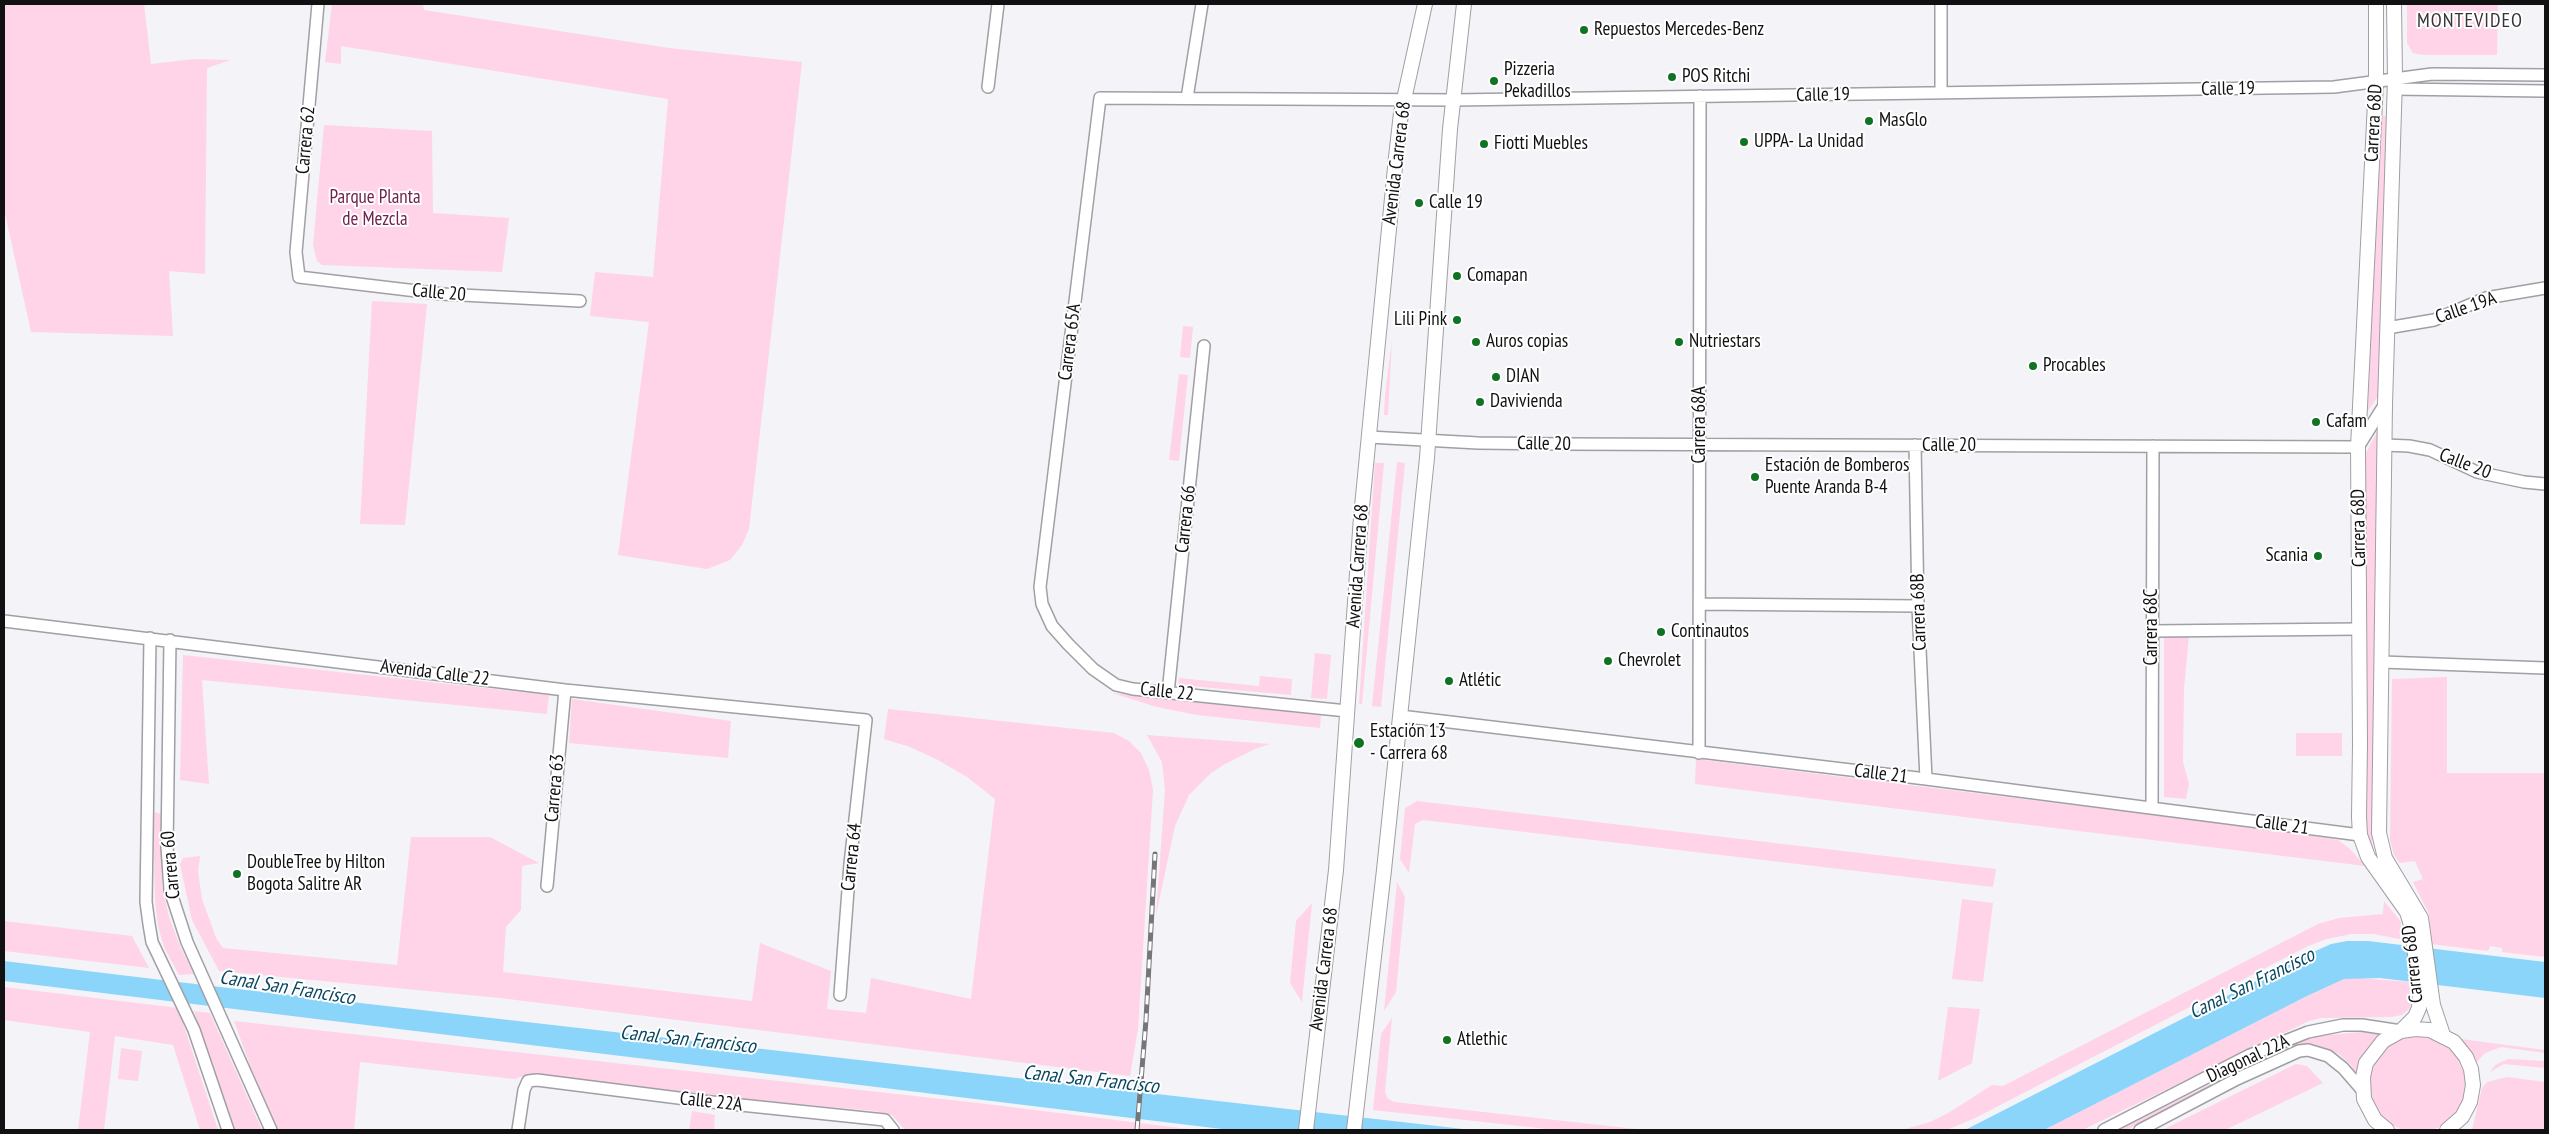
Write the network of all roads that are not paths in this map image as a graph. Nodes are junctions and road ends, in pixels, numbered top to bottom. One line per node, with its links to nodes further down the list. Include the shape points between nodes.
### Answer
1 (318, 4): 20 (street, Carrera 62, via 296,252)
2 (998, 4): 12 (street)
3 (1202, 4): 17 (street)
4 (1425, 4): 18 (main road, Avenida Carrera 68)
5 (1464, 4): 19 (main road)
6 (1941, 4): 14 (street)
7 (2376, 4): 10 (main road, Carrera 68D)
8 (2394, 4): 11 (main road, Carrera 68D)
9 (2545, 75): 11 (street, Calle 19, via 2432,74)
10 (2376, 82): 11 (street, Calle 19); 14 (street, Calle 19, via 2334,87); 32 (main road, Carrera 68D)
11 (2395, 84): 13 (street, Calle 19); 23 (main road, Carrera 68D)
12 (988, 87)
13 (2545, 91)
14 (1941, 93): 15 (street, Calle 19)
15 (1700, 96): 19 (street, Calle 19); 28 (street, Carrera 68A)
16 (1100, 98): 17 (street, Calle 19); 34 (street, Carrera 65A)
17 (1187, 98): 18 (street, Calle 19)
18 (1404, 100): 19 (street, Calle 19); 26 (main road, Avenida Carrera 68)
19 (1454, 100): 27 (main road)
20 (299, 276): 22 (street, Calle 20, via 442,294)
21 (2545, 288): 23 (street, Calle 19A, via 2486,298 2434,320)
22 (580, 301)
23 (2387, 328): 25 (main road, Carrera 68D)
24 (1204, 346): 45 (street, Carrera 66)
25 (2385, 404): 31 (main road, Carrera 68D); 32 (street)
26 (1369, 437): 27 (street, Calle 20); 46 (main road, Avenida Carrera 68)
27 (1428, 440): 28 (street, Calle 20); 47 (main road)
28 (1700, 445): 29 (street, Calle 20); 35 (street, Carrera 68A)
29 (1915, 445): 30 (street, Calle 20); 36 (street, Carrera 68B)
30 (2153, 446): 32 (street, Calle 20); 39 (street, Carrera 68C)
31 (2384, 446): 33 (street, Calle 20, via 2430,450 2478,472); 42 (main road, Carrera 68D)
32 (2358, 447): 38 (main road, Carrera 68D)
33 (2545, 484)
34 (1040, 587): 45 (street, Calle 22, via 1042,604 1052,626 1093,669 1116,685)
35 (1700, 604): 36 (street); 49 (street, Carrera 68A)
36 (1918, 606): 50 (street, Carrera 68B)
37 (4, 621): 40 (street, Avenida Calle 22)
38 (2360, 629): 39 (street); 54 (main road, Carrera 68D)
39 (2152, 631): 53 (street, Carrera 68C)
40 (150, 638): 41 (street, Avenida Calle 22); 51 (street, Carrera 60)
41 (170, 640): 44 (street, Avenida Calle 22); 52 (street, Carrera 60)
42 (2382, 662): 43 (street); 56 (main road, Carrera 68D, via 2379,833 2384,858 2418,909)
43 (2545, 668)
44 (564, 690): 48 (street, Avenida Calle 22); 55 (street, Carrera 63)
45 (1168, 693): 46 (street, Calle 22)
46 (1347, 711): 68 (main road, Avenida Carrera 68, via 1336,870)
47 (1400, 716): 49 (street, Calle 21); 69 (main road)
48 (866, 720): 58 (street, Carrera 64)
49 (1699, 753): 50 (street, Calle 21)
50 (1926, 779): 53 (street, Calle 21)
51 (148, 798): 52 (street); 65 (street, Carrera 60, via 146,902 152,942 194,1030)
52 (167, 800): 66 (street, Carrera 60, via 166,847 170,890 177,916)
53 (2152, 807): 54 (street, Calle 21)
54 (2360, 835): 56 (main road, Carrera 68D, via 2368,856 2407,912)
55 (546, 886)
56 (2420, 939): 57 (main road, Carrera 68D)
57 (2425, 989): 59 (main road, Carrera 68D, via 2418,1013); 60 (main road, Carrera 68D)
58 (840, 995)
59 (2401, 1031): 60 (main road, via 2430,1030); 61 (main road, via 2384,1040 2373,1051 2362,1077); 70 (street, Diagonal 22A, via 2343,1025 2308,1032 2250,1055)
60 (2443, 1035): 63 (main road, via 2461,1050 2471,1069 2470,1102)
61 (2362, 1091): 62 (main road); 71 (street, Diagonal 22A, via 2344,1068 2328,1056 2308,1050 2299,1051)
62 (2367, 1107): 72 (main road); 73 (main road)
63 (2460, 1124): 74 (main road)
64 (892, 1128): 67 (street, Calle 22A, via 885,1120 528,1081)
65 (228, 1130)
66 (271, 1130)
67 (518, 1130)
68 (1306, 1130)
69 (1354, 1130)
70 (2104, 1130)
71 (2140, 1130)
72 (2372, 1130)
73 (2387, 1130)
74 (2447, 1130)

